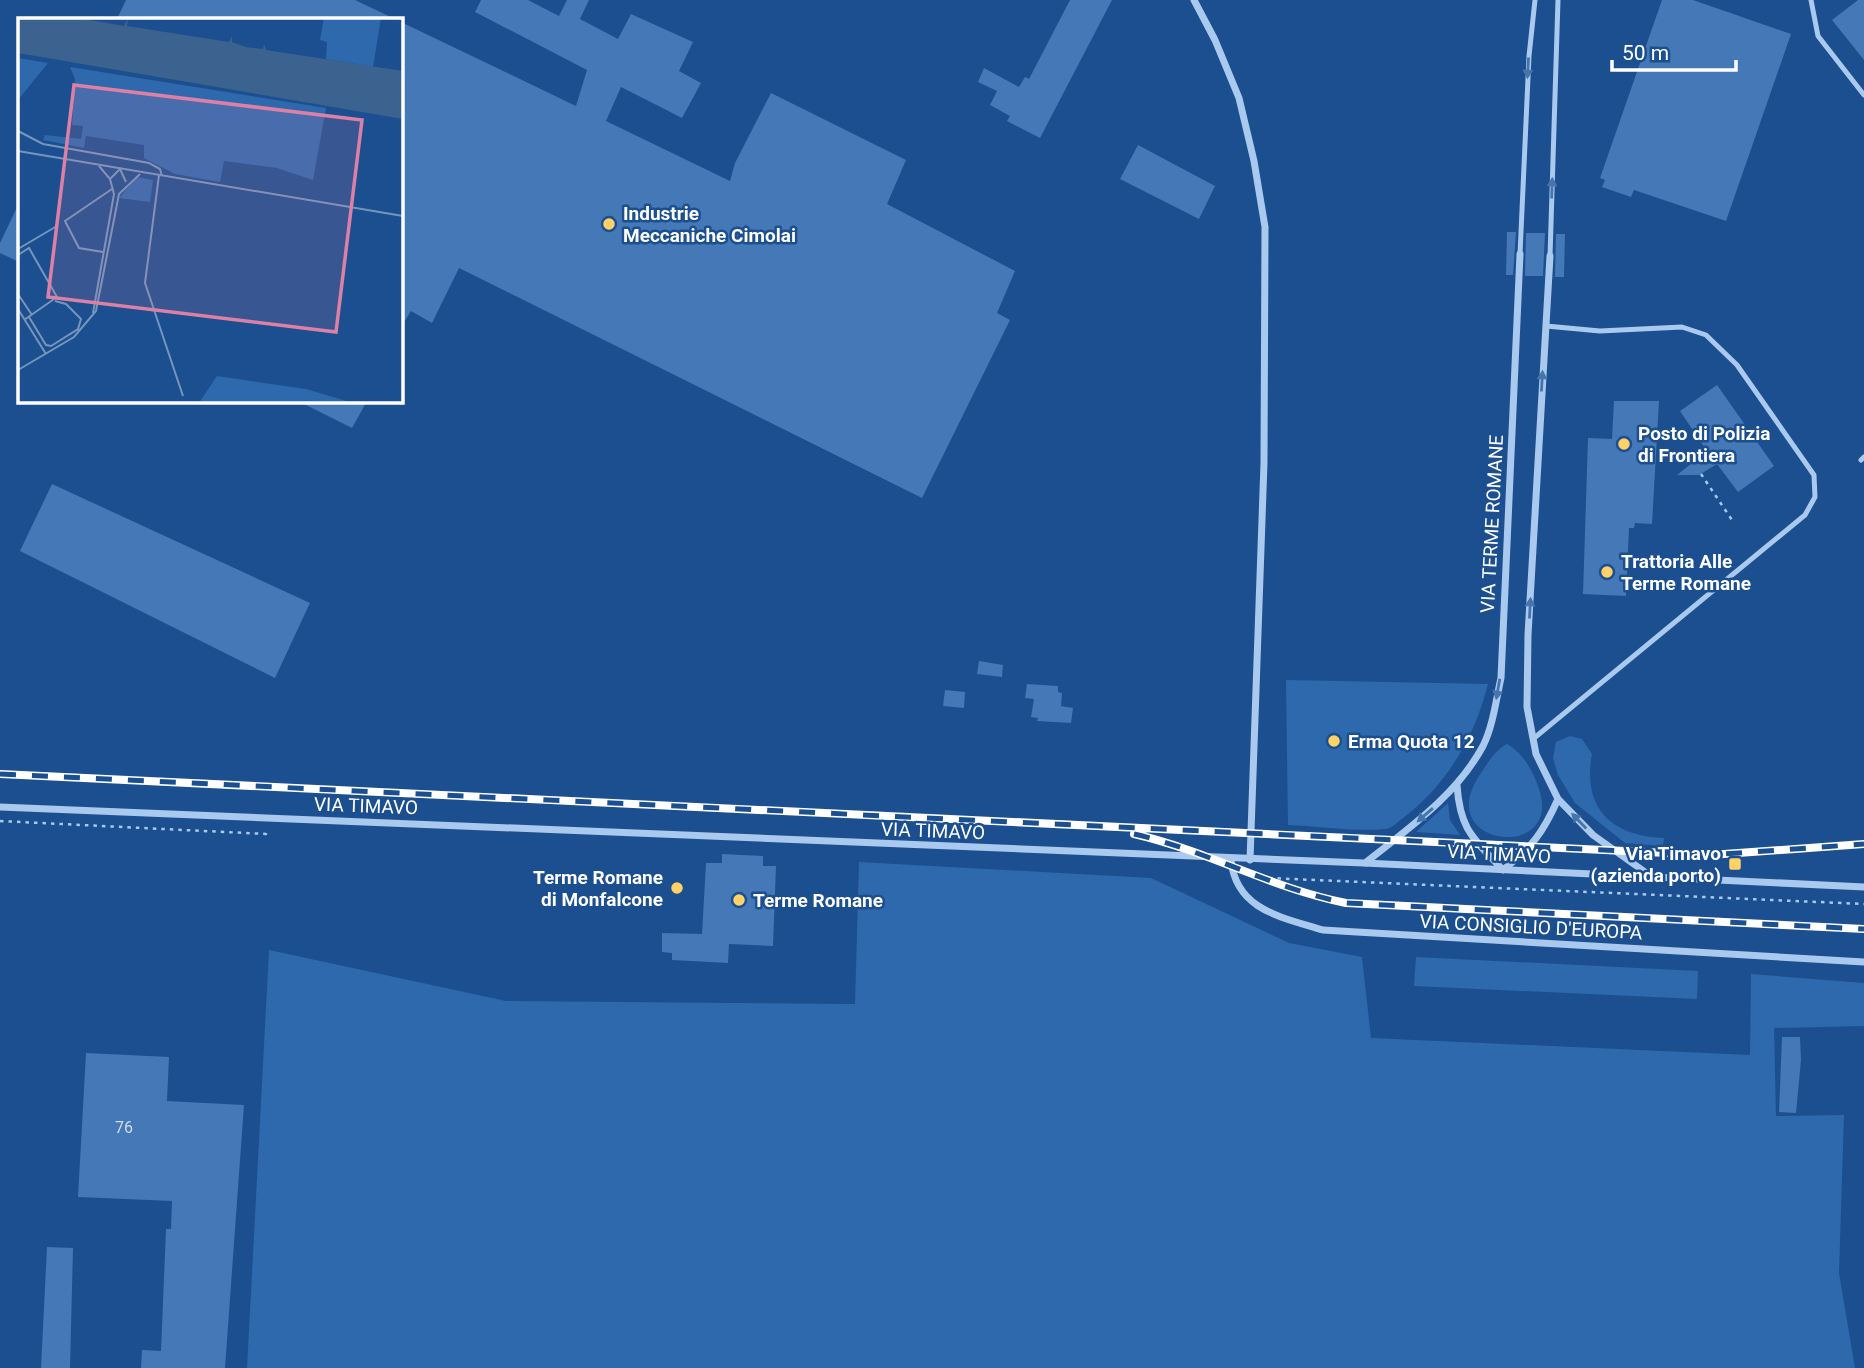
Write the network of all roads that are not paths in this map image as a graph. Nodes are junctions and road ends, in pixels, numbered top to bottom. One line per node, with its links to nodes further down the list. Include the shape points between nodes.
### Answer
1 (1194, 0): 14 (street, via 1239,98 1265,227 1264,463)
2 (1535, 0): 6 (lane, one-way to 6)
3 (1558, 0): 7 (lane, one-way to 3)
4 (1811, 0): 5 (lane, via 1818,36)
5 (1864, 95)
6 (1520, 254): 10 (street, VIA TERME ROMANE, one-way to 10, via 1500,678 1484,744)
7 (1550, 256): 8 (street)
8 (1546, 326): 9 (street, one-way to 8, via 1527,707 1528,635); 9 (lane, via 1600,331 1682,327 1706,335 1737,365 1814,475 1815,497 1805,515)
9 (1533, 739): 11 (street)
10 (1457, 785): 15 (street, VIA TERME ROMANE, one-way to 15); 16 (street, via 1460,817)
11 (1558, 799): 16 (street, via 1531,847); 17 (street, one-way to 11, via 1594,835)
12 (0, 807): 13 (street, VIA TIMAVO)
13 (1231, 860): 14 (street, VIA TIMAVO); 19 (street, VIA CONSIGLIO D'EUROPA, via 1233,878 1248,902 1323,930)
14 (1250, 860): 15 (street, VIA TIMAVO)
15 (1364, 863): 16 (street, VIA TIMAVO)
16 (1503, 870): 17 (street, VIA TIMAVO)
17 (1653, 877): 18 (street, VIA TIMAVO)
18 (1864, 887)
19 (1864, 962)

